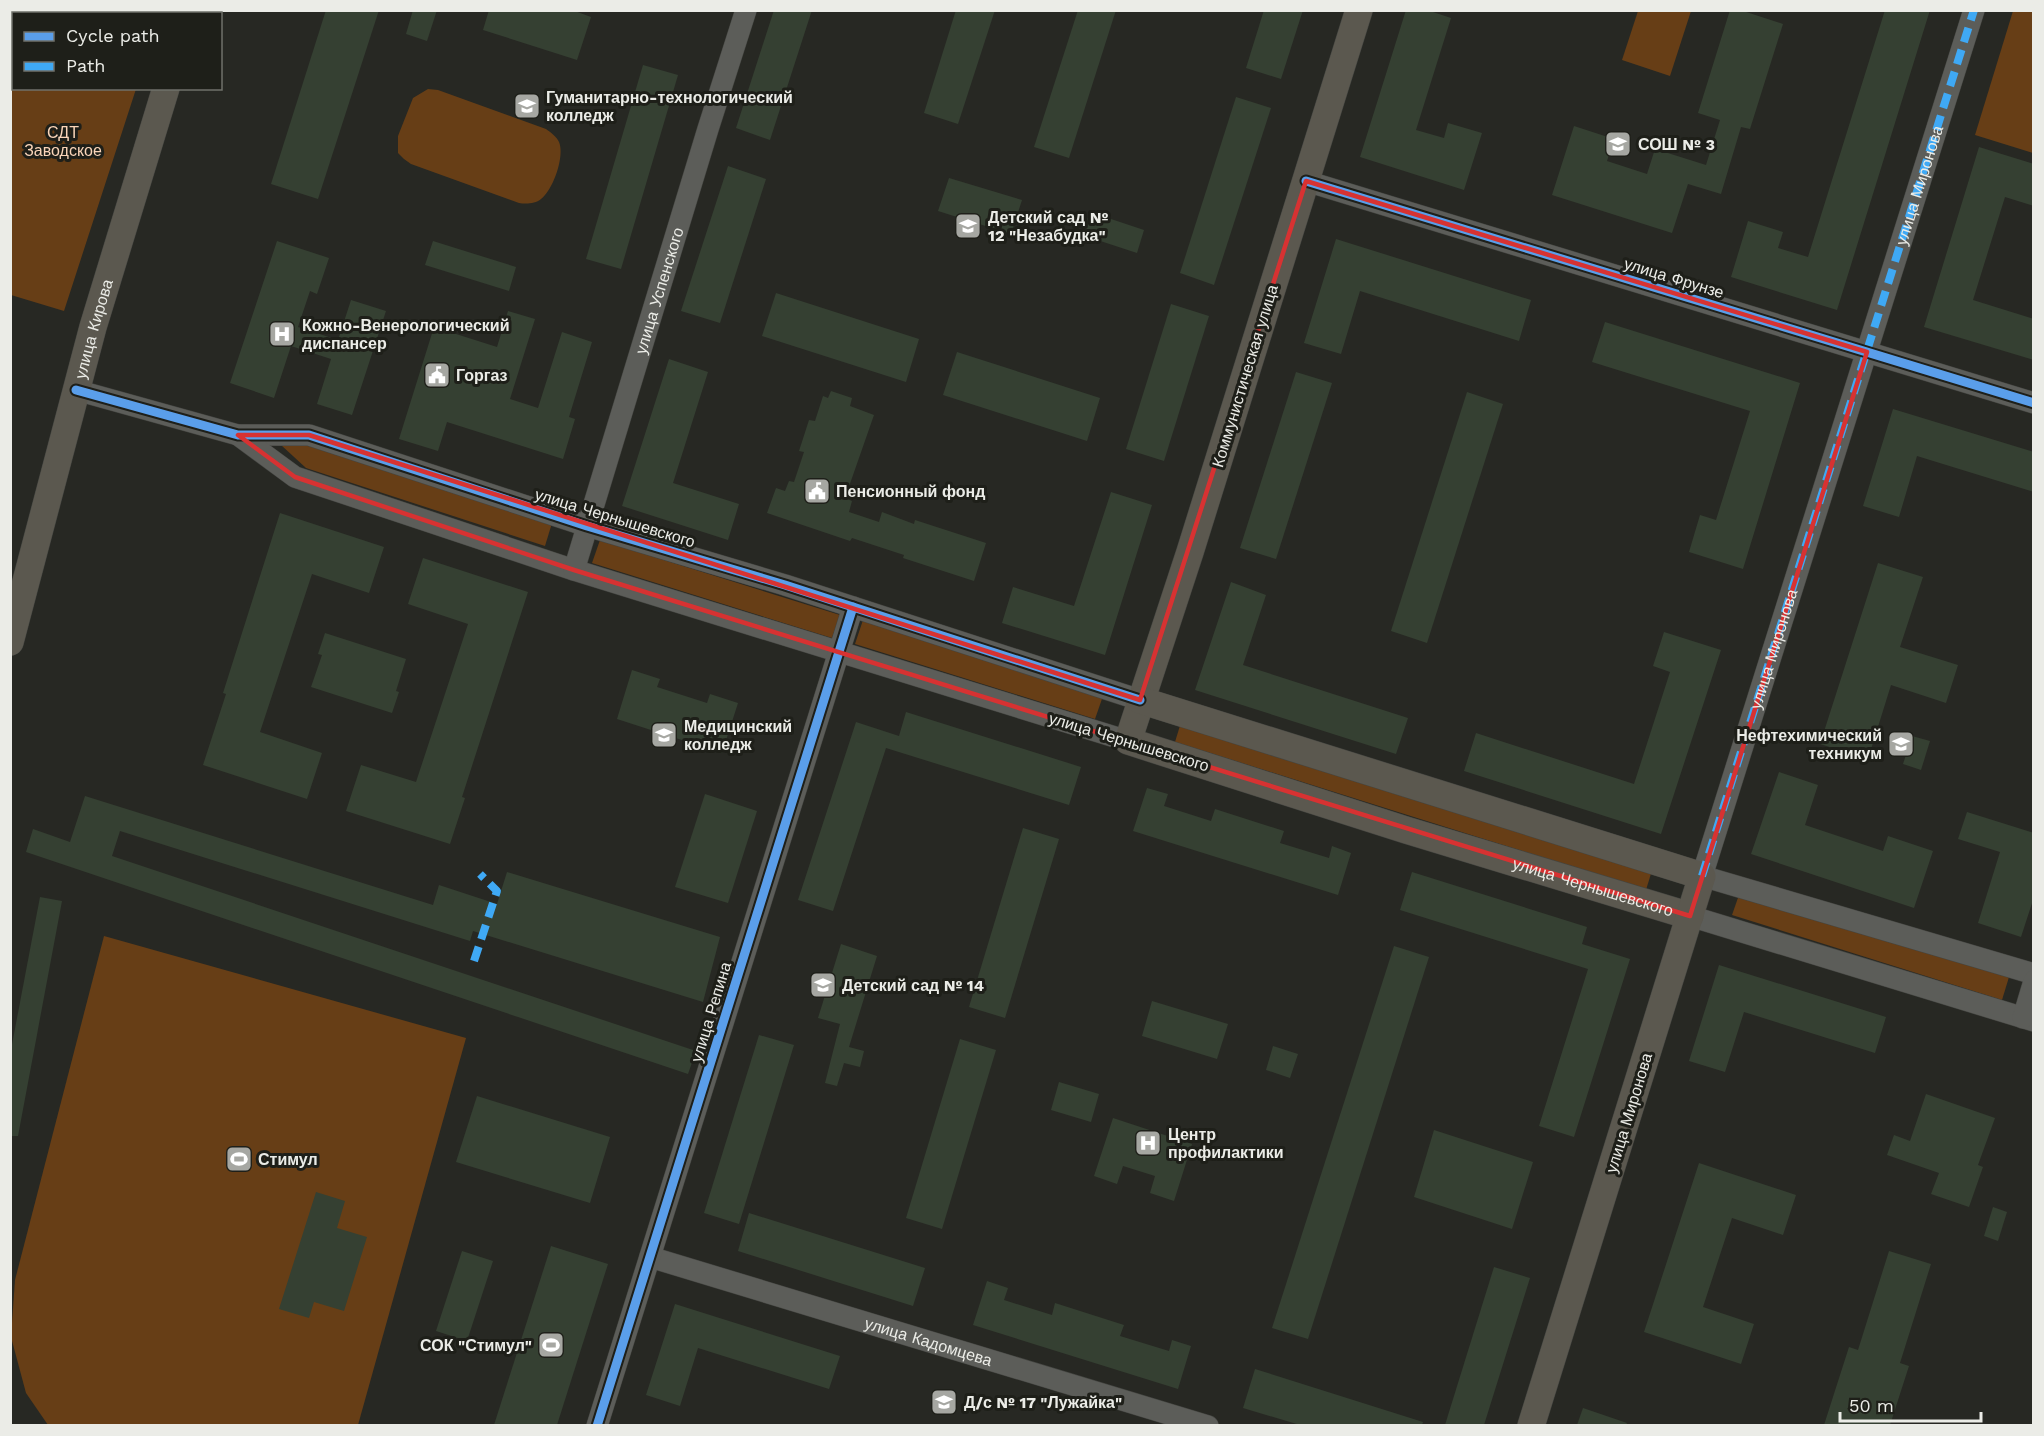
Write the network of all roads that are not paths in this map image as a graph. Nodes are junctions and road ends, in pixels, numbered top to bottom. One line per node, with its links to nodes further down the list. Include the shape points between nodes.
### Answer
1 (746, 10): 10 (street, улица Успенского)
2 (1359, 10): 5 (main road, Коммунистическая улица)
3 (1974, 10): 6 (street, улица Миронова)
4 (165, 90): 7 (main road, улица Кирова)
5 (1306, 181): 6 (street, улица Фрунзе); 15 (main road, Коммунистическая улица)
6 (1867, 352): 8 (street, улица Фрунзе); 17 (street, улица Миронова)
7 (76, 390): 9 (street, улица Чернышевского); 13 (main road, улица Кирова)
8 (2034, 403)
9 (238, 435): 10 (street, улица Чернышевского, via 309,435); 11 (street, улица Чернышевского, via 296,477)
10 (587, 526): 11 (street, улица Успенского); 12 (street, улица Чернышевского)
11 (574, 570): 14 (street, улица Чернышевского)
12 (853, 607): 14 (street, улица Репина); 15 (street, улица Чернышевского)
13 (10, 642)
14 (838, 653): 16 (street, улица Чернышевского); 22 (street, улица Репина)
15 (1140, 700): 16 (main road, Коммунистическая улица); 17 (main road, улица Чернышевского)
16 (1128, 741): 18 (main road, улица Чернышевского)
17 (1702, 876): 18 (main road, улица Миронова); 19 (street, улица Чернышевского)
18 (1690, 916): 21 (street, улица Чернышевского); 25 (main road, улица Миронова)
19 (2034, 974)
20 (2034, 981): 21 (street)
21 (2028, 1020)
22 (650, 1257): 23 (street, улица Репина); 24 (street, улица Кадомцева)
23 (597, 1425)
24 (1208, 1425)
25 (1532, 1425)

